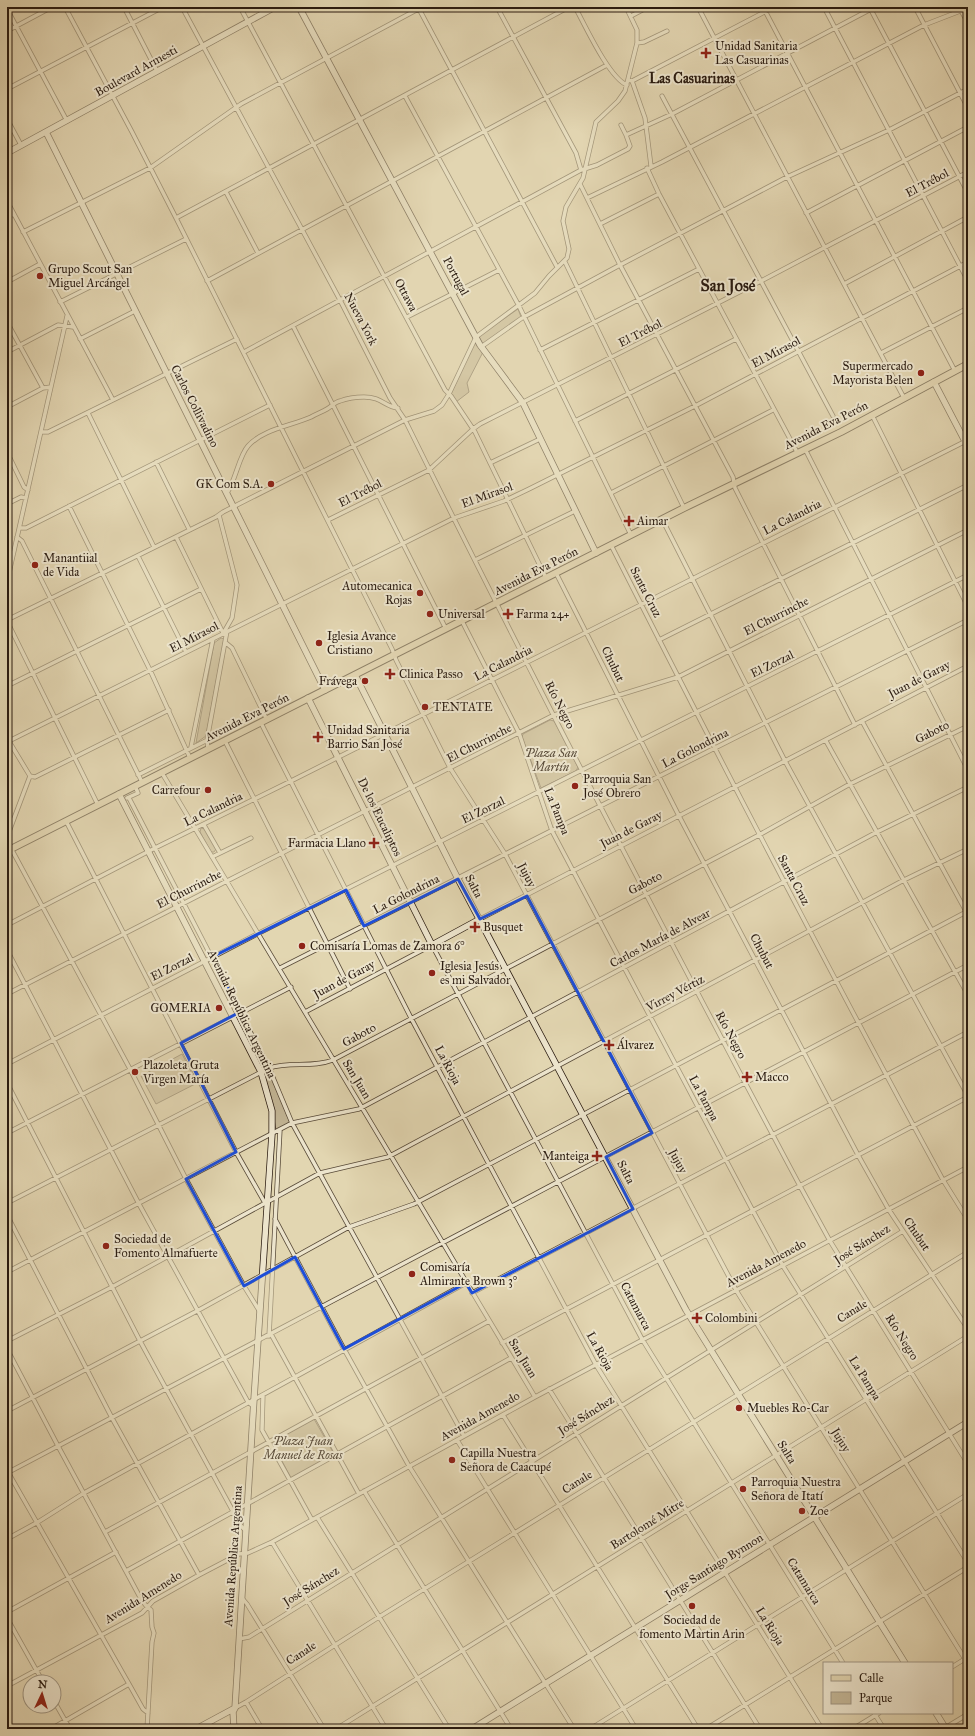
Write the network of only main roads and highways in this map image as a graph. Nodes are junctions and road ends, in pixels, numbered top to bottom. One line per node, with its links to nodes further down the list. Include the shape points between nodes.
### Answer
1 (968, 364): 2 (main road, Avenida Eva Perón, via 841,432 662,519)
2 (8, 849)

